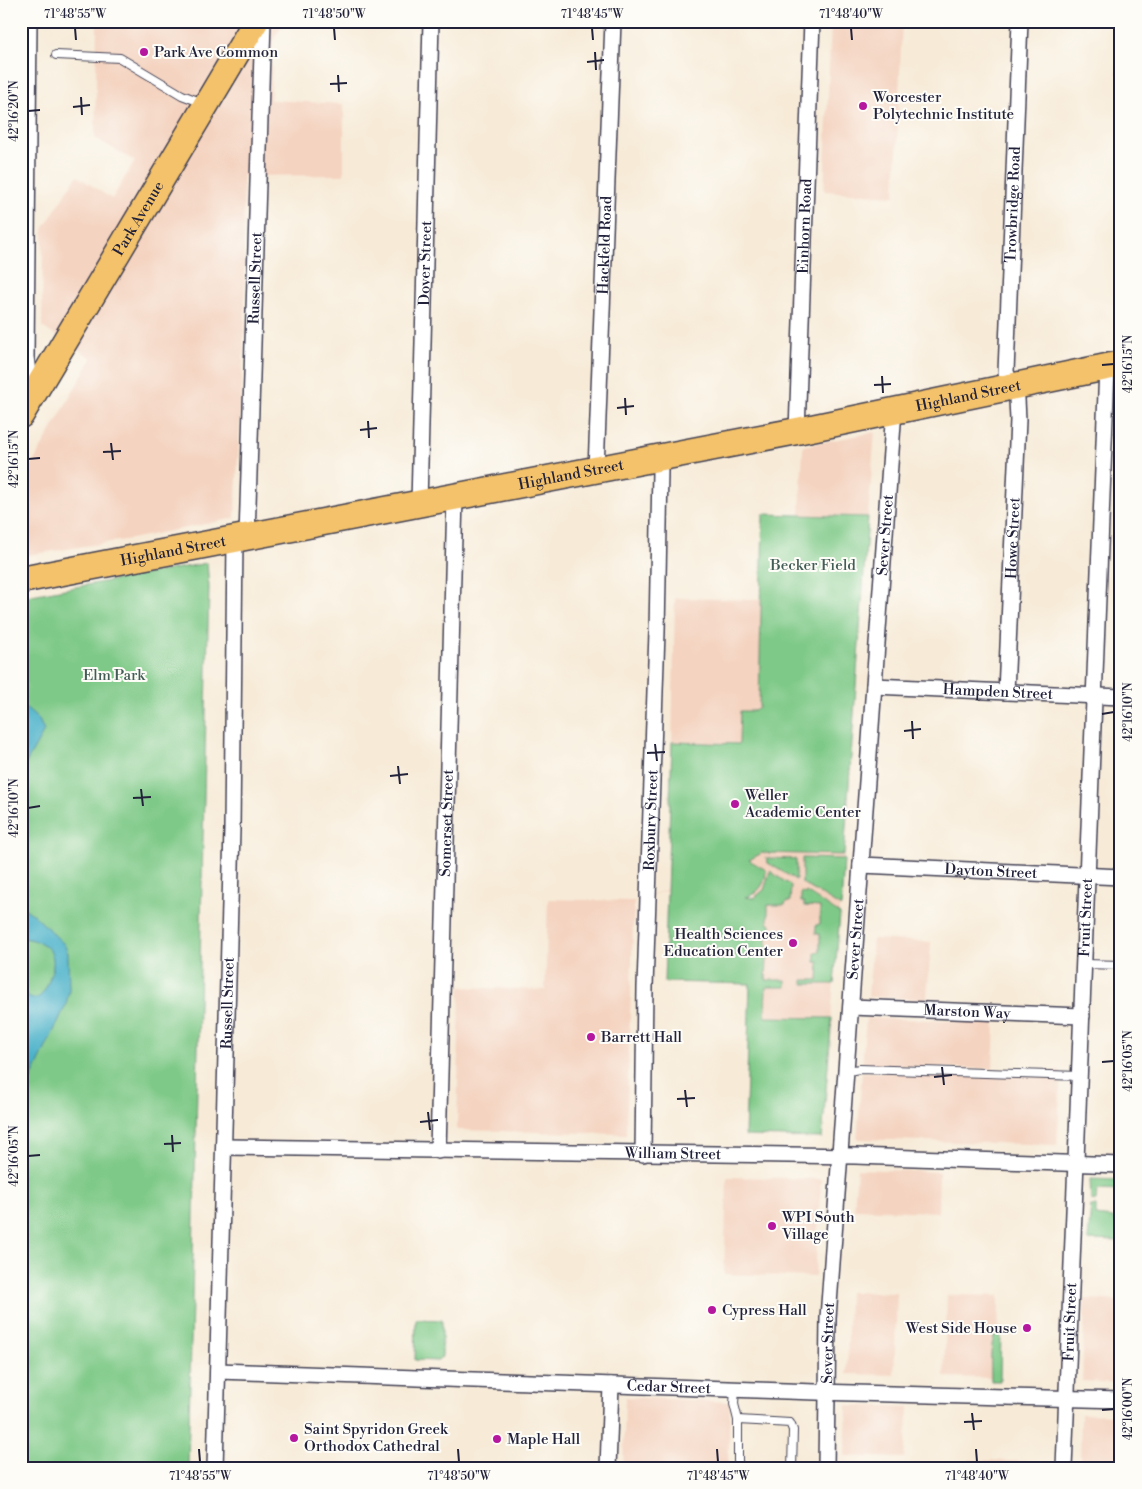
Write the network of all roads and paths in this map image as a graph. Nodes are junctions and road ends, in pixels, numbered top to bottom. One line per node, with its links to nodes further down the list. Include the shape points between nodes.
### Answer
1 (30, 21): 12 (street)
2 (256, 21): 9 (main road, Park Avenue)
3 (263, 21): 19 (street, Russell Street)
4 (431, 21): 18 (street, Dover Street)
5 (613, 21): 16 (street, Hackfeld Road)
6 (812, 21): 14 (street, Einhorn Road)
7 (1020, 21): 11 (street, Trowbridge Road, via 1006,372)
8 (56, 55): 9 (lane, via 120,58 182,95)
9 (205, 104): 12 (main road, Park Avenue)
10 (1114, 366): 11 (highway, Highland Street); 23 (street, Fruit Street)
11 (1012, 386): 13 (highway, Highland Street); 22 (street, Howe Street, via 1017,399 1018,420)
12 (26, 407)
13 (894, 410): 14 (highway, Highland Street); 21 (street, Sever Street)
14 (797, 431): 15 (highway, Highland Street)
15 (658, 456): 16 (highway, Highland Street); 36 (street, Roxbury Street, via 657,620 645,981)
16 (596, 470): 17 (highway, Highland Street)
17 (456, 497): 18 (highway, Highland Street); 35 (street, Somerset Street)
18 (419, 504): 19 (highway, Highland Street)
19 (241, 538): 20 (highway, Highland Street); 34 (street, Russell Street)
20 (21, 580)
21 (874, 686): 22 (street, Hampden Street); 25 (street, Sever Street)
22 (1006, 692): 23 (street, Hampden Street)
23 (1092, 696): 24 (street, Hampden Street); 26 (street, Fruit Street)
24 (1121, 697)
25 (861, 865): 26 (street, Dayton Street); 30 (street, Sever Street)
26 (1087, 876): 27 (street, Dayton Street); 28 (street, Fruit Street)
27 (1121, 877)
28 (1085, 964): 29 (lane); 31 (street, Fruit Street)
29 (1121, 964)
30 (851, 1007): 31 (street, Marston Way); 32 (street, Sever Street)
31 (1082, 1016): 33 (street, Fruit Street)
32 (846, 1071): 33 (lane); 37 (street, Sever Street)
33 (1080, 1076): 38 (street, Fruit Street)
34 (225, 1147): 35 (street, William Street); 40 (street, Russell Street)
35 (438, 1151): 36 (street, William Street)
36 (643, 1154): 37 (street, William Street)
37 (840, 1158): 38 (street, William Street); 43 (street, Sever Street, via 828,1318)
38 (1076, 1163): 39 (street, William Street); 44 (street, Fruit Street)
39 (1121, 1165)
40 (218, 1371): 41 (street, Cedar Street); 47 (street, Russell Street)
41 (611, 1385): 42 (street, Cedar Street); 48 (street)
42 (735, 1389): 43 (street, Cedar Street); 46 (lane)
43 (827, 1392): 44 (street, Cedar Street); 51 (street, Sever Street)
44 (1067, 1398): 45 (street, Cedar Street); 52 (street, Fruit Street)
45 (1121, 1400)
46 (738, 1420): 49 (lane); 50 (lane, via 790,1423 793,1430)
47 (216, 1468)
48 (608, 1468)
49 (740, 1468)
50 (792, 1468)
51 (826, 1468)
52 (1064, 1468)

